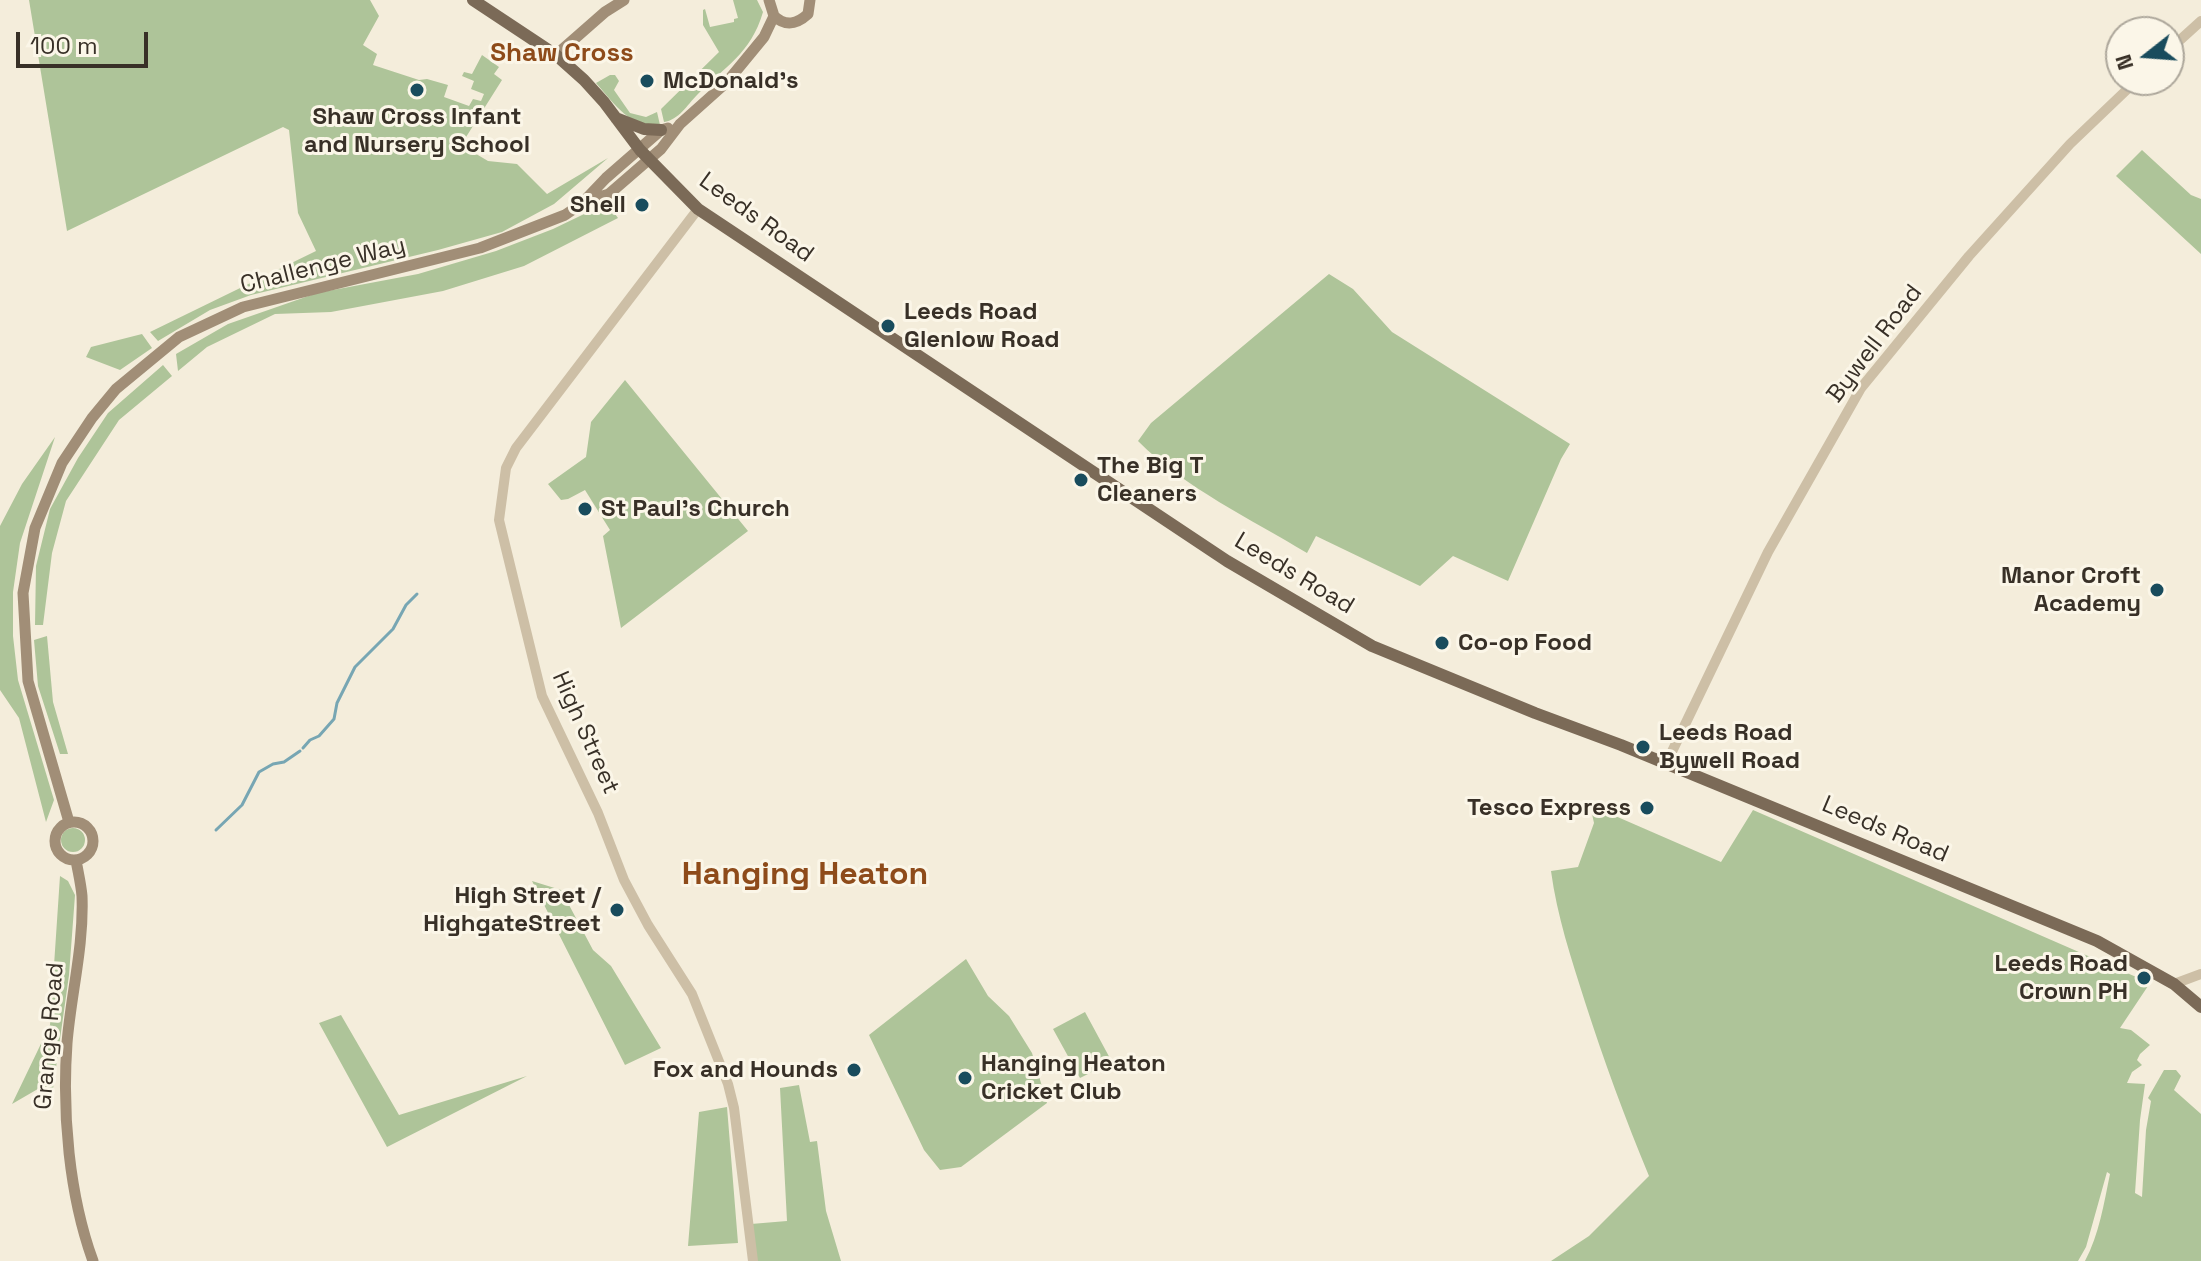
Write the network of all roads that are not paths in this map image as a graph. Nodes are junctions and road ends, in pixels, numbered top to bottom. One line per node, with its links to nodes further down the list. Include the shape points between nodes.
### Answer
1 (473, 0): 11 (main road, Leeds Road)
2 (624, 0): 10 (main road)
3 (769, 0): 5 (main road)
4 (810, 0): 7 (main road, via 801,21)
5 (774, 16): 7 (main road); 9 (main road)
6 (2201, 21): 8 (street)
7 (785, 23): 9 (main road)
8 (2185, 36)
9 (764, 37): 15 (main road, via 727,82)
10 (574, 39): 11 (main road); 12 (main road)
11 (536, 42): 12 (main road, Leeds Road)
12 (556, 55): 14 (main road, Leeds Road)
13 (2120, 96): 19 (street, Bywell Road, via 1979,244 1861,388 1768,552)
14 (616, 118): 16 (main road); 17 (main road, Leeds Road)
15 (680, 124): 16 (main road); 17 (main road)
16 (661, 130): 17 (main road)
17 (644, 155): 18 (main road, Leeds Road); 20 (main road, Challenge Way, via 609,194 480,248 243,307 179,337 116,389 62,463 35,528 23,593 28,681)
18 (698, 209): 19 (main road, Leeds Road, via 1214,553 1372,646); 26 (street, High Street, via 516,448 506,468 499,520 542,696 624,880 692,994 728,1084)
19 (1666, 764): 23 (main road, Leeds Road, via 2097,941)
20 (69, 822): 21 (main road, via 58,829 55,844 60,854); 21 (main road, via 81,822 92,835 89,853)
21 (76, 860): 25 (main road, Grange Road, via 82,895 67,1043 65,1125)
22 (2201, 974): 23 (street)
23 (2174, 984): 24 (main road, Leeds Road)
24 (2201, 1007)
25 (93, 1261)
26 (753, 1261)

